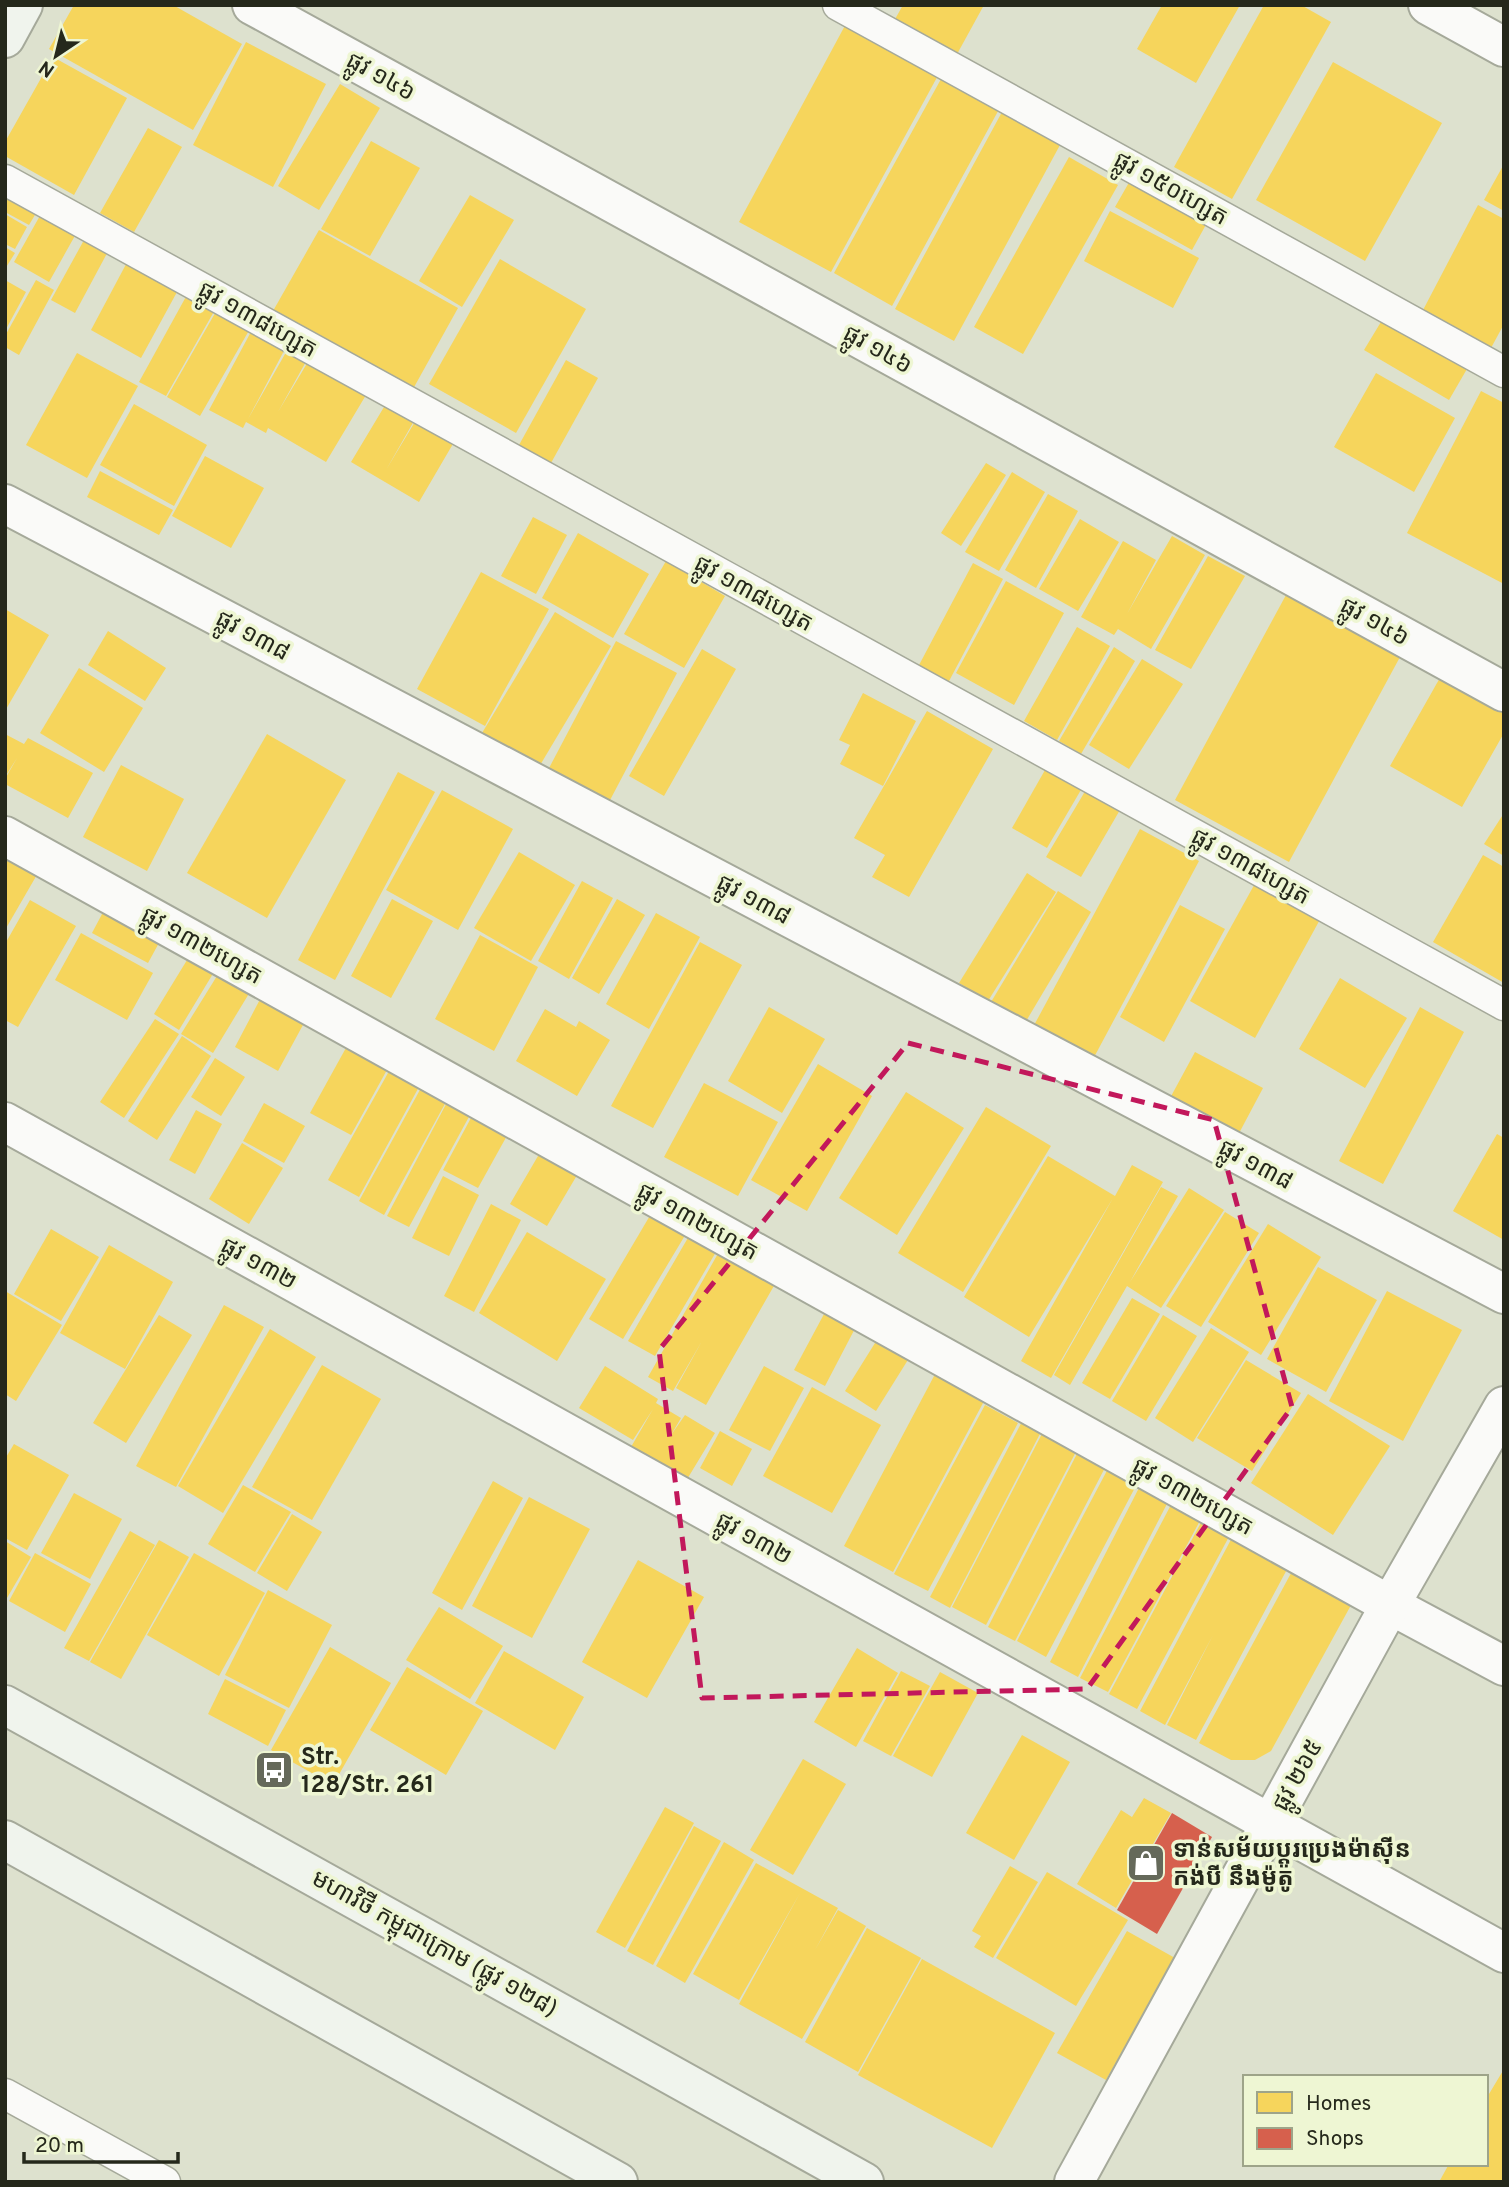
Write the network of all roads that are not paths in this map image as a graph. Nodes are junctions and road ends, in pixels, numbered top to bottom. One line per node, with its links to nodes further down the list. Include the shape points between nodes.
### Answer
1 (23, 5): 5 (main road)
2 (252, 5): 10 (street, ផ្លូវ ១៤៦)
3 (838, 5): 8 (lane, ផ្លូវ ១៥០ហ្សេត)
4 (1429, 5): 6 (street)
5 (5, 38)
6 (1504, 47)
7 (5, 180): 12 (lane, ផ្លូវ ១៣៨ហ្សេត)
8 (1504, 372)
9 (5, 504): 14 (street, ផ្លូវ ១៣៨)
10 (1504, 692)
11 (5, 836): 16 (street, ផ្លូវ ១៣២ហ្សេត)
12 (1504, 1005)
13 (5, 1122): 19 (street, ផ្លូវ ១៣២)
14 (1504, 1294)
15 (1504, 1406): 16 (street, ផ្លូវ ២៦៥)
16 (1390, 1605): 17 (street, ផ្លូវ ១៣២ហ្សេត); 19 (street, ផ្លូវ ២៦៥)
17 (1504, 1666)
18 (5, 1705): 25 (main road, មហាវិថី កម្ពុជាក្រោម (ផ្លូវ ១២៨))
19 (1271, 1824): 21 (street, ផ្លូវ ១៣២); 26 (street, ផ្លូវ ២៦៥)
20 (5, 1840): 24 (main road)
21 (1504, 1953)
22 (5, 2094): 23 (lane)
23 (165, 2182)
24 (618, 2182)
25 (864, 2182)
26 (1074, 2182)

